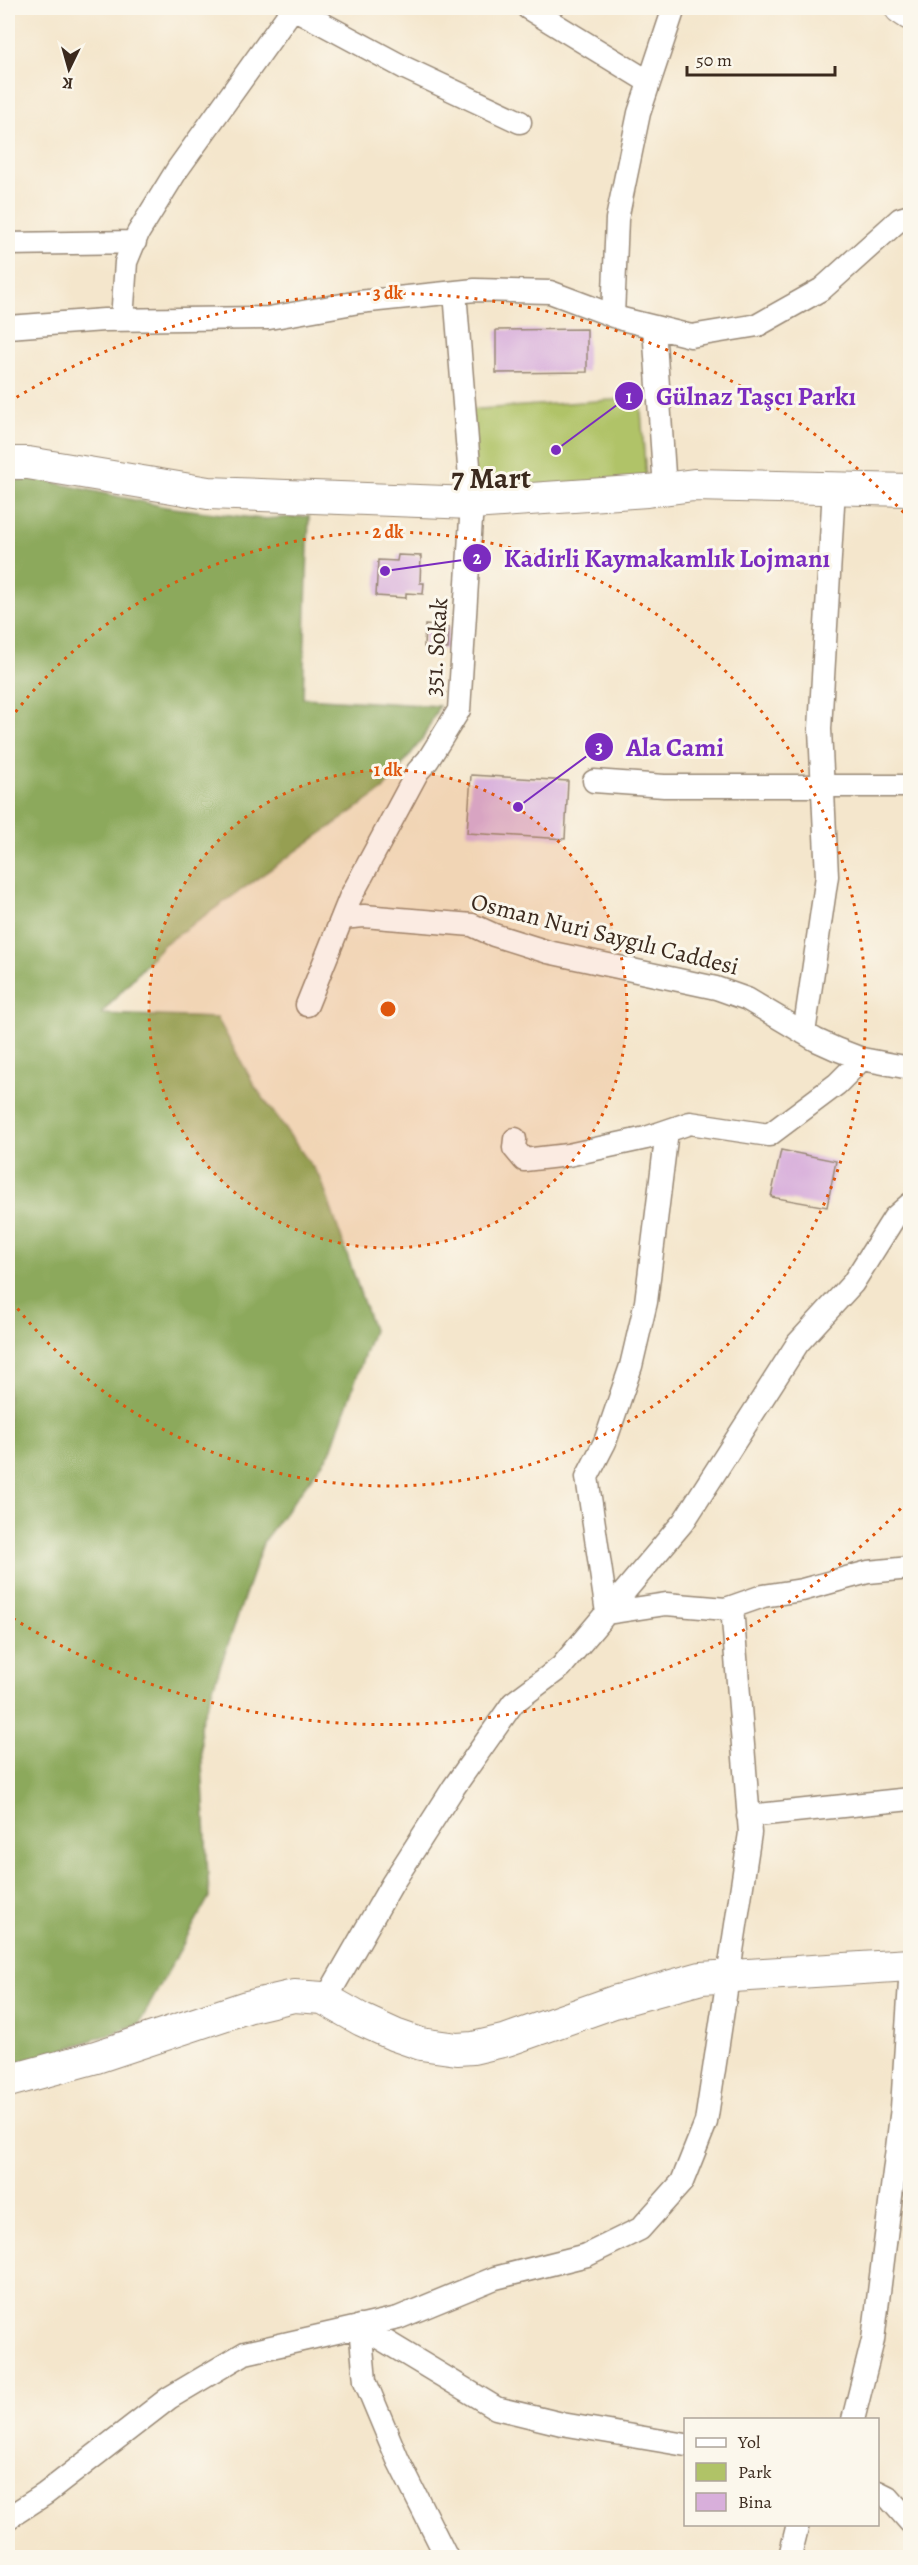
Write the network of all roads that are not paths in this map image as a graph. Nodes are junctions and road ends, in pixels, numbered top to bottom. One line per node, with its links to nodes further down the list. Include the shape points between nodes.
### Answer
1 (293, 8): 7 (street, via 405,68); 9 (street, via 177,170)
2 (528, 8): 6 (street)
3 (674, 8): 6 (street)
4 (902, 8): 5 (street)
5 (910, 14)
6 (650, 82): 12 (street, via 639,113 617,219)
7 (520, 122)
8 (910, 216): 15 (street, via 900,219 822,289 758,325 692,336)
9 (135, 242): 10 (street); 13 (street, via 126,262)
10 (8, 244)
11 (455, 292): 12 (street, via 550,292); 13 (street, via 359,302 269,318); 20 (street, 351. Sokak)
12 (613, 316): 15 (street)
13 (122, 320): 14 (street)
14 (8, 327)
15 (654, 327): 18 (street)
16 (8, 464): 20 (street, via 28,463 208,492)
17 (834, 488): 18 (street, via 694,484); 19 (street); 22 (street, via 820,729)
18 (665, 489): 20 (street)
19 (910, 490)
20 (472, 503): 24 (street, 351. Sokak, via 459,710 418,771)
21 (594, 782): 22 (street)
22 (823, 786): 23 (street); 26 (street, via 827,876)
23 (910, 786)
24 (342, 918): 25 (street, 351. Sokak); 26 (street, Osman Nuri Saygılı Caddesi, via 364,916 472,925 548,952 716,988 747,999)
25 (307, 1005)
26 (804, 1033): 27 (street, Osman Nuri Saygılı Caddesi)
27 (862, 1059): 28 (street, Osman Nuri Saygılı Caddesi); 29 (street, via 837,1084 770,1135 690,1123)
28 (910, 1068)
29 (667, 1131): 30 (street, via 568,1155 525,1160 514,1148); 34 (street, via 646,1302 631,1366 609,1431 587,1477)
30 (515, 1139)
31 (910, 1204): 34 (street, via 894,1218 853,1283 798,1343 684,1521)
32 (910, 1568): 33 (street, via 868,1572)
33 (732, 1607): 34 (street, via 666,1604); 36 (street)
34 (607, 1613): 40 (street, via 561,1667 513,1704 404,1865)
35 (910, 1799): 36 (street)
36 (748, 1816): 38 (street, via 750,1833)
37 (910, 1965): 38 (street)
38 (729, 1975): 40 (street, via 668,1986 507,2040 457,2049 395,2035); 42 (street, via 706,2122 682,2182 640,2229 588,2255 495,2278 398,2318)
39 (910, 1982): 43 (street, via 902,2108 873,2340)
40 (326, 1999): 41 (street, via 308,1995 271,2001)
41 (8, 2081)
42 (360, 2326): 44 (street, via 496,2408 562,2424); 46 (street, via 245,2353 168,2398); 49 (street, via 365,2380 398,2460)
43 (854, 2418)
44 (684, 2445)
45 (879, 2492): 47 (street)
46 (8, 2518)
47 (910, 2522)
48 (798, 2526): 50 (street)
49 (447, 2558)
50 (793, 2558)

